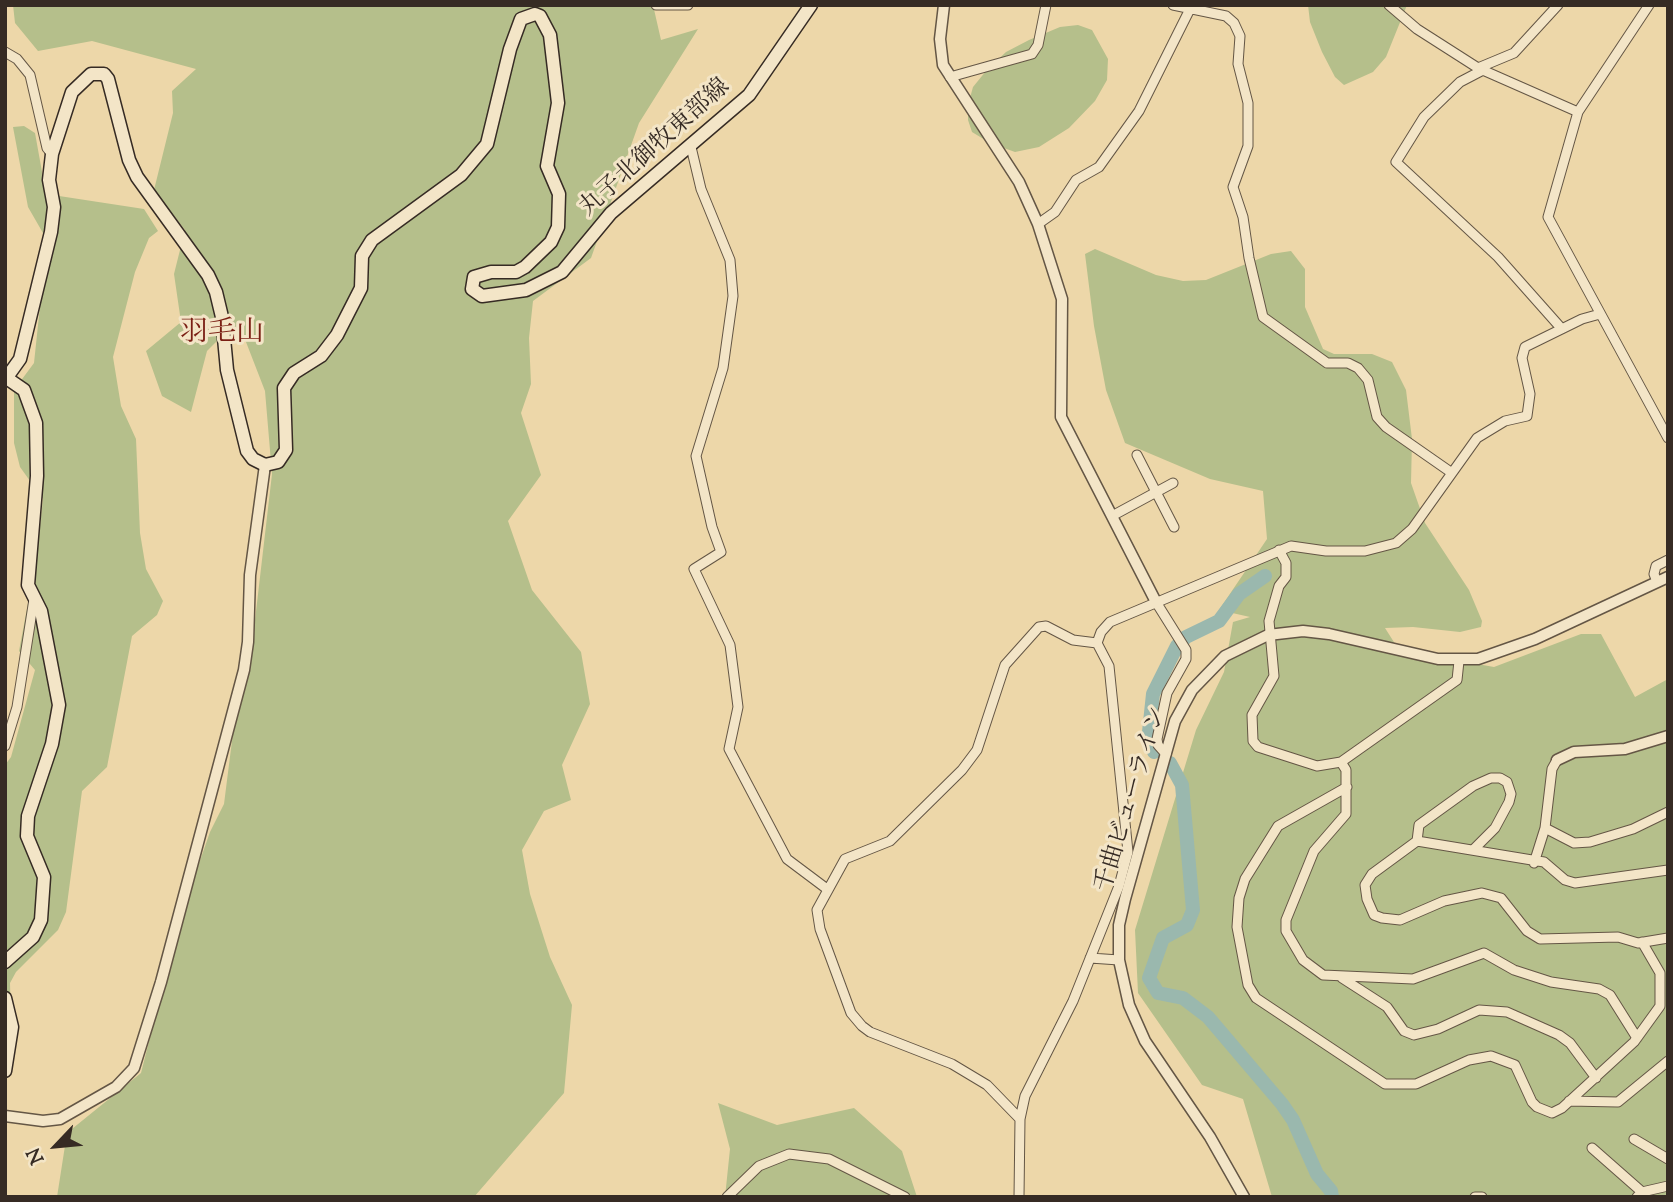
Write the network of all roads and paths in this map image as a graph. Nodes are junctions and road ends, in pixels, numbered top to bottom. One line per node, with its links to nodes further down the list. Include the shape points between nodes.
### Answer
1 (656, 5): 2 (street)
2 (688, 5)
3 (811, 5): 15 (main road, 丸子北御牧東部線, via 749,95)
4 (944, 5): 13 (street, via 940,54)
5 (1046, 5): 13 (street, via 1032,54)
6 (1173, 5): 10 (street)
7 (1389, 5): 12 (street, via 1417,29)
8 (1558, 5): 12 (street, via 1514,53)
9 (1649, 5): 14 (street)
10 (1192, 7): 17 (street, via 1139,111 1099,167 1076,180 1055,212); 24 (street, via 1226,16 1240,36 1238,64 1248,103 1248,146 1233,187 1263,317 1328,363 1358,368 1368,380 1377,417)
11 (5, 52): 16 (street, via 30,75)
12 (1481, 69): 14 (street); 19 (street, via 1460,82 1424,117 1396,162 1498,257)
13 (950, 77): 17 (street, via 1019,182)
14 (1578, 112): 18 (street, via 1549,217)
15 (691, 147): 23 (main road, 丸子北御牧東部線, via 611,213 553,278 511,294 482,296 474,292 474,277 525,267 558,227 559,194 547,166 558,103 550,35 540,16 521,19 487,144 461,175 372,240 362,256 361,288 337,335 321,356 293,373 284,388 286,450 278,462); 50 (street, via 701,189 730,260 733,296 723,368 696,456 721,552 694,569 730,645 738,707 729,749 787,859)
16 (52, 154): 20 (main road, via 51,232 20,359); 23 (main road, via 72,92 91,74 104,74 113,87 137,177 216,292 227,370 247,451)
17 (1038, 224): 27 (street, via 1064,308 1061,417)
18 (1600, 314): 19 (street); 21 (street)
19 (1561, 328): 24 (street, via 1530,342 1523,352 1530,394 1527,416 1505,421 1477,438)
20 (7, 379): 33 (main road, via 24,390 36,423 37,476 28,564 28,585)
21 (1668, 438)
22 (1137, 456): 26 (street)
23 (265, 465): 63 (street, via 250,575 244,670 134,1068 116,1087 60,1119)
24 (1452, 473): 29 (street, via 1412,529 1386,548 1326,551 1291,546)
25 (1173, 483): 26 (street)
26 (1156, 492): 27 (street); 28 (street)
27 (1112, 516): 34 (street)
28 (1174, 527)
29 (1279, 550): 34 (street); 35 (street, via 1286,563 1286,577 1271,605)
30 (1668, 560): 32 (street, via 1656,566)
31 (1668, 577): 32 (street, 千曲ビューライン)
32 (1657, 582): 37 (street, 千曲ビューライン, via 1535,639)
33 (34, 599): 39 (street, via 17,707); 55 (main road, via 43,618 59,705 52,744 28,816 27,836 44,877 45,894 33,937)
34 (1156, 602): 36 (street, via 1110,622); 40 (street, via 1184,646 1186,659 1167,694 1157,739)
35 (1268, 635): 37 (street, 千曲ビューライン, via 1329,634); 40 (street, 千曲ビューライン, via 1238,648 1200,678 1183,704); 42 (street, via 1274,676 1252,715 1253,741 1276,755 1317,766)
36 (1097, 643): 50 (street, via 1039,627 1005,665 977,750 962,770 890,841 845,859); 53 (street, via 1109,666 1128,852)
37 (1459, 661): 42 (street, via 1457,680)
38 (1668, 736): 41 (street, via 1625,749 1574,752)
39 (5, 746)
40 (1166, 754): 54 (street, 千曲ビューライン, via 1119,925)
41 (1557, 760): 45 (street)
42 (1341, 762): 43 (street)
43 (1347, 787): 56 (street, via 1346,814 1314,851 1286,920 1286,931 1303,960 1323,975); 62 (street, via 1278,826 1245,879 1237,927 1252,991 1312,1038 1385,1084 1416,1084 1469,1060 1491,1056 1515,1065 1537,1107 1552,1113)
44 (1668, 812): 45 (street, via 1590,842 1574,842)
45 (1545, 828): 48 (street)
46 (1417, 841): 47 (street); 47 (street, via 1419,825 1473,786 1500,778 1507,782 1509,802 1495,828); 52 (street, via 1372,874 1365,886 1374,915 1400,920 1465,895 1492,894 1540,939 1618,937)
47 (1473, 850): 48 (street)
48 (1534, 863): 49 (street, via 1544,862 1575,883)
49 (1668, 870)
50 (827, 889): 64 (street, via 817,910 820,929 852,1013 862,1026 952,1064 987,1085)
51 (1668, 938): 52 (street)
52 (1643, 942): 58 (street, via 1660,973 1662,997)
53 (1090, 958): 54 (street); 64 (street, via 1025,1096)
54 (1119, 960): 73 (street, 千曲ビューライン, via 1129,1005 1145,1041)
55 (5, 962)
56 (1340, 977): 58 (street, via 1419,978 1484,953 1514,970 1610,995); 61 (street, via 1387,1007 1404,1031 1414,1035 1479,1010 1507,1012 1570,1043)
57 (5, 998): 60 (main road, via 12,1027)
58 (1637, 1038): 61 (street)
59 (1668, 1061): 62 (street, via 1618,1102)
60 (5, 1071)
61 (1596, 1078): 62 (street)
62 (1569, 1101)
63 (5, 1116)
64 (1020, 1119): 72 (street)
65 (1634, 1139): 67 (street)
66 (1592, 1148): 69 (street)
67 (1668, 1158)
68 (1668, 1186): 69 (street)
69 (1640, 1194)
70 (727, 1197): 71 (street, via 759,1166 789,1154 828,1159)
71 (905, 1197)
72 (1019, 1197)
73 (1244, 1197)
74 (1475, 1197): 75 (street)
75 (1482, 1197)

